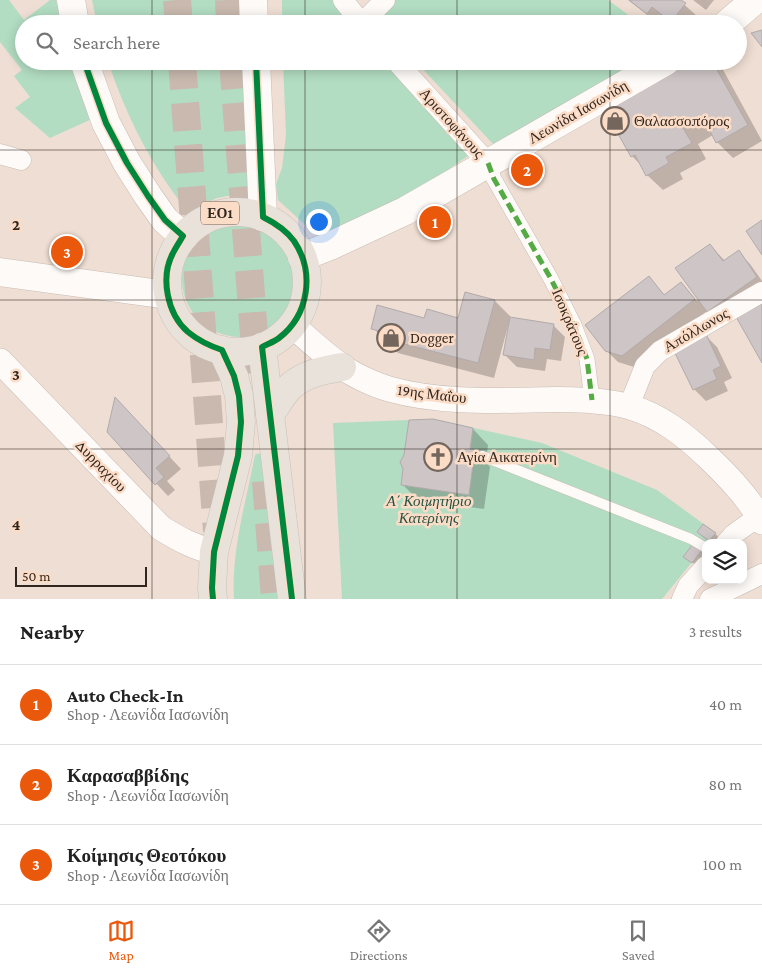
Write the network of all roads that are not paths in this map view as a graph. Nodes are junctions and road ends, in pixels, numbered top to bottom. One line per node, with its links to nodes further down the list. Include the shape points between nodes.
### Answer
1 (71, 0): 7 (main road)
2 (253, 0): 8 (main road)
3 (343, 0): 9 (street)
4 (385, 0): 10 (street)
5 (724, 0): 11 (main road)
6 (755, 0): 12 (main road)
7 (74, 15)
8 (254, 15)
9 (355, 15)
10 (370, 15)
11 (720, 15)
12 (738, 15)
13 (762, 22): 14 (main road)
14 (747, 25)
15 (87, 70): 23 (main road, ΕΟ1, via 106,123 126,164 166,220)
16 (256, 70): 22 (main road)
17 (404, 70): 21 (street, Αριστοφάνους)
18 (650, 70): 21 (main road, Λεωνίδα Ιασωνίδη)
19 (0, 154): 20 (street)
20 (21, 160)
21 (488, 163): 24 (main road, Λεωνίδα Ιασωνίδη, via 405,211); 33 (street, Ισοκράτους, via 574,325 587,360)
22 (264, 217): 23 (main road, ΕΟ1, via 242,212 220,213 200,222); 24 (main road, ΕΟ1, via 280,226)
23 (183, 236): 27 (main road, ΕΟ1, via 172,254 167,274)
24 (302, 257): 28 (main road, ΕΟ1, via 307,274 306,292)
25 (0, 272): 27 (main road)
26 (762, 292): 34 (street, Απόλλωνος, via 660,351 646,366)
27 (168, 295): 30 (main road, ΕΟ1, via 174,315 187,331 203,343)
28 (292, 325): 29 (main road, ΕΟ1); 32 (street, 19ης Μαΐου)
29 (262, 348): 30 (main road, ΕΟ1, via 236,352); 35 (main road)
30 (222, 350): 40 (main road, via 234,376 241,422 238,456)
31 (0, 361): 40 (street, Δυρραχίου, via 161,528 180,540)
32 (342, 367): 33 (street, 19ης Μαΐου, via 387,388 415,394 459,399); 35 (main road, via 306,376 291,386)
33 (592, 400): 34 (street)
34 (629, 406): 37 (street, via 652,415 695,444 737,487)
35 (270, 414): 44 (main road)
36 (482, 456): 39 (lane, via 691,538)
37 (760, 519): 38 (street)
38 (730, 539)
39 (702, 545)
40 (214, 552): 43 (main road)
41 (702, 570): 45 (street, via 688,586)
42 (762, 574): 46 (street)
43 (213, 599)
44 (292, 599)
45 (682, 599)
46 (710, 599)

